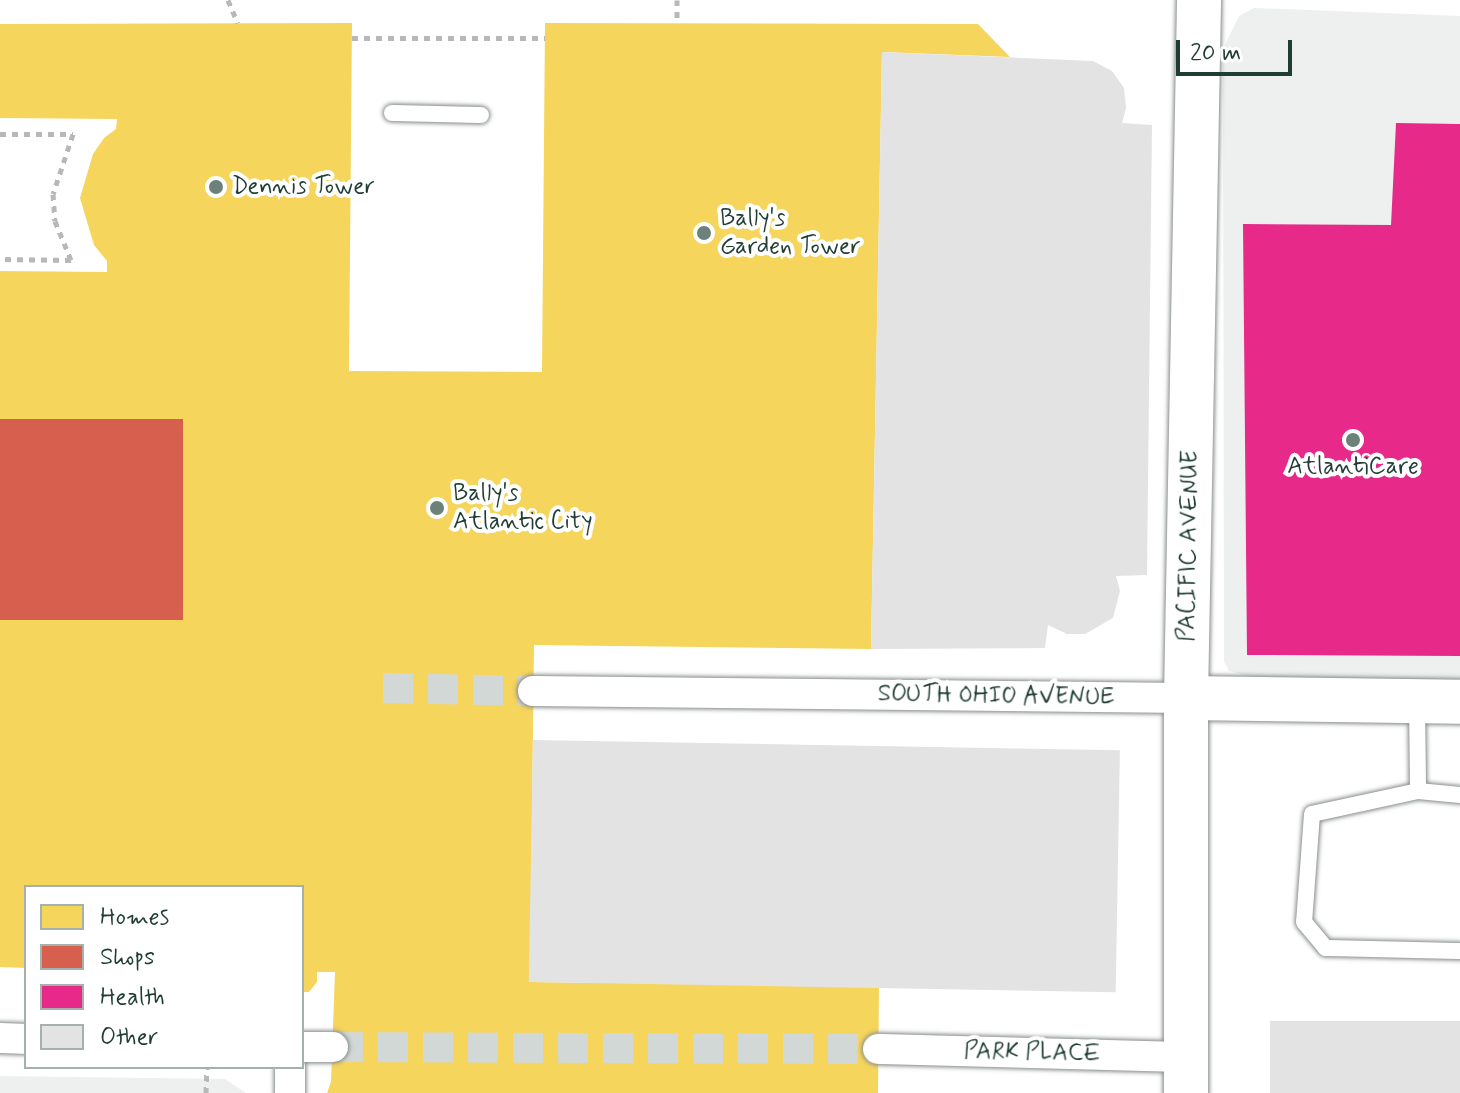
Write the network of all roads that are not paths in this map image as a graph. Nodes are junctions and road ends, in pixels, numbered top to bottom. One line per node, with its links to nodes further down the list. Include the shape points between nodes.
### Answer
1 (1199, 0): 5 (street, PACIFIC AVENUE)
2 (392, 113): 3 (lane)
3 (481, 115)
4 (533, 691): 5 (street, SOUTH OHIO AVENUE)
5 (1186, 698): 6 (street, SOUTH OHIO AVENUE); 17 (street, PACIFIC AVENUE)
6 (1417, 701): 7 (street, SOUTH OHIO AVENUE); 8 (lane)
7 (1460, 702)
8 (1418, 791): 9 (lane); 10 (lane, via 1312,814 1304,922 1326,948)
9 (1460, 795)
10 (1460, 951)
11 (0, 1038): 12 (street)
12 (24, 1039)
13 (304, 1047): 14 (street)
14 (333, 1047)
15 (878, 1049): 17 (street, PARK PLACE)
16 (290, 1069): 18 (street)
17 (1186, 1075)
18 (290, 1093)

